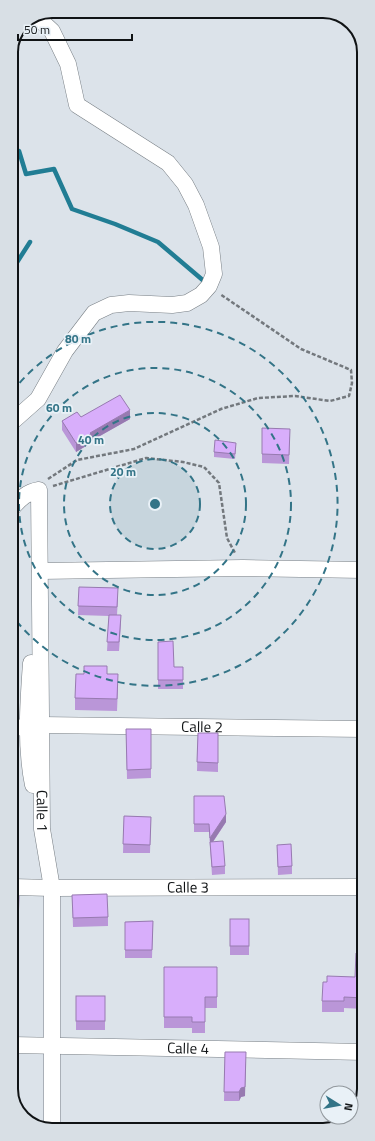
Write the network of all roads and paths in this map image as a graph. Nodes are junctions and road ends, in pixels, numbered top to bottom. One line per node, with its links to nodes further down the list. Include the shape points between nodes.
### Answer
1 (41, 20): 2 (street, via 52,31 68,64 77,105 168,163 185,184 211,247 214,274)
2 (209, 286): 3 (street, via 201,295 187,303 111,305 94,313 65,351 38,399); 4 (path, via 301,349 352,370 348,396 330,401 295,396 258,398 222,409 134,450 77,460)
3 (18, 417)
4 (34, 491): 5 (street); 6 (path, via 146,458 204,467 220,483 227,538); 8 (street)
5 (18, 500)
6 (243, 568): 7 (street); 8 (street)
7 (357, 570)
8 (40, 571): 9 (street, Calle 1, via 40,616 32,662)
9 (35, 726): 10 (street, Calle 2); 11 (street, Calle 2); 14 (street, Calle 1, via 31,775)
10 (18, 727)
11 (357, 729)
12 (18, 887): 14 (street, Calle 3)
13 (357, 887): 14 (street, Calle 3)
14 (52, 888): 16 (street, Calle 1)
15 (18, 1045): 16 (street, Calle 4)
16 (52, 1046): 17 (street, Calle 4); 18 (street, Calle 1)
17 (357, 1052)
18 (52, 1123)

